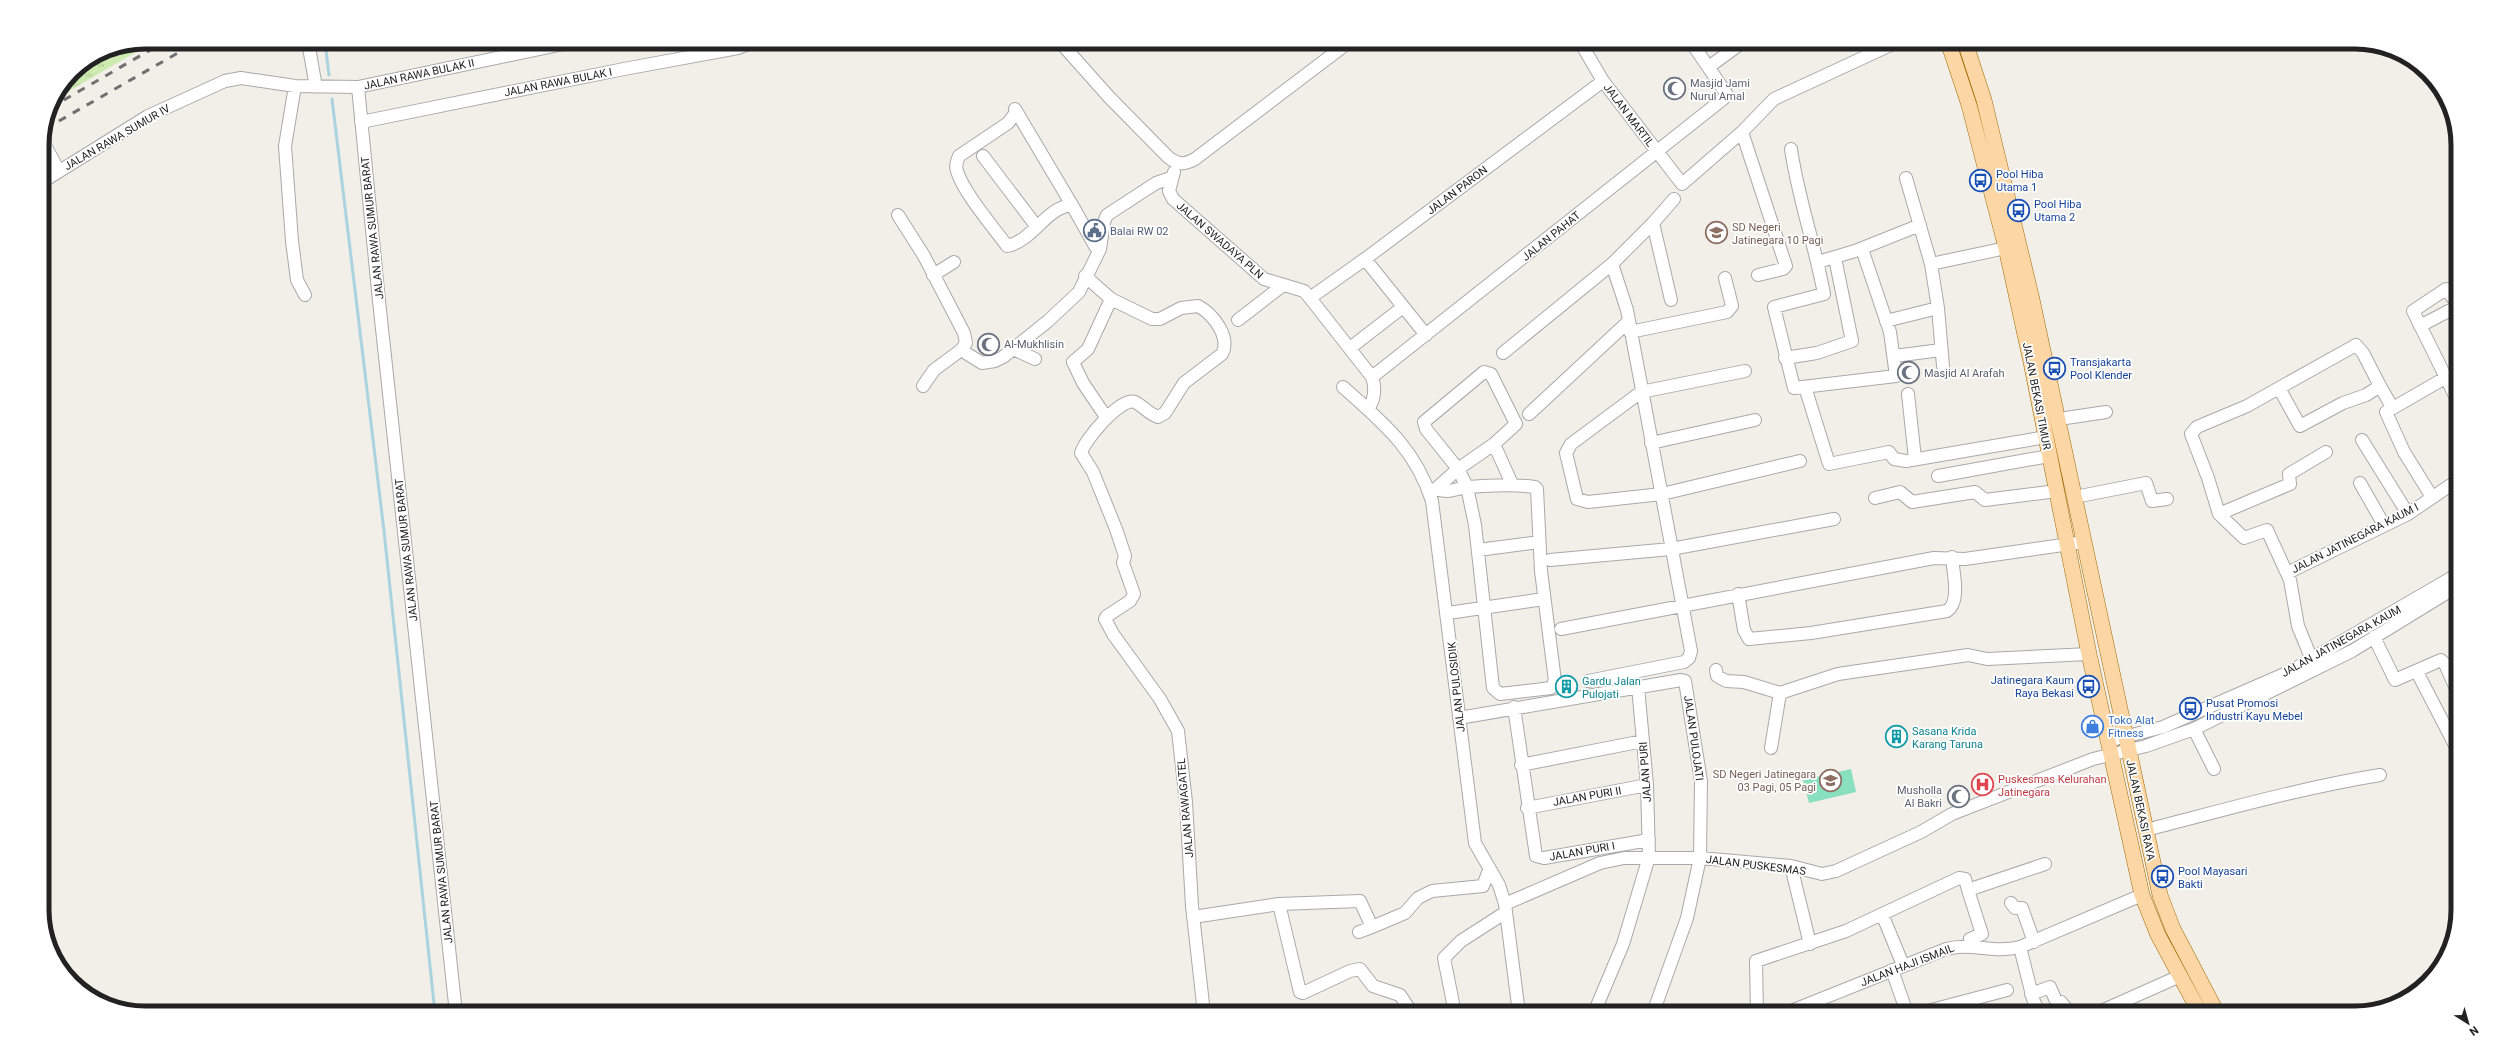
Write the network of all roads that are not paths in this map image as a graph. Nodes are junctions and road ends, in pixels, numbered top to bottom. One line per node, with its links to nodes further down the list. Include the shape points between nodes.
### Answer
1 (309, 49): 15 (street)
2 (540, 49): 16 (street, JALAN RAWA BULAK II)
3 (733, 49): 17 (street, JALAN RAWA BULAK I)
4 (1066, 49): 23 (street, via 1109,97 1168,157)
5 (1340, 49): 23 (street, via 1195,158)
6 (1583, 49): 13 (street, JALAN MARTIL)
7 (1697, 49): 12 (street)
8 (1733, 49): 12 (street)
9 (1881, 49): 18 (street, via 1774,99)
10 (1950, 49): 34 (main road, JALAN BEKASI TIMUR, via 1970,104)
11 (1967, 49): 87 (main road, JALAN BEKASI TIMUR, via 1995,146)
12 (1710, 66): 20 (street, JALAN PAHAT, via 1726,93 1724,100)
13 (1603, 81): 20 (street, JALAN MARTIL); 38 (street, JALAN PARON)
14 (295, 86): 15 (street, JALAN RAWA SUMUR IV); 24 (street, JALAN RAWA SUMUR IV, via 253,79 225,81 148,116); 48 (street, via 285,152 297,280)
15 (316, 87): 16 (street, JALAN RAWA SUMUR IV)
16 (358, 87): 17 (street, JALAN RAWA SUMUR BARAT)
17 (361, 122): 176 (street, JALAN RAWA SUMUR BARAT)
18 (1742, 132): 20 (street, JALAN MARTIL, via 1682,184); 45 (street, via 1786,266)
19 (1791, 149): 40 (street)
20 (1656, 151): 60 (street, JALAN PAHAT)
21 (49, 153): 24 (street)
22 (983, 156): 33 (street)
23 (1178, 163): 26 (street, JALAN SWADAYA PLN)
24 (59, 171): 25 (street, JALAN RAWA SUMUR IV)
25 (49, 177)
26 (1171, 178): 35 (street, via 1156,183 1107,215); 47 (street, JALAN SWADAYA PLN, via 1168,191 1173,199 1264,279)
27 (1906, 178): 32 (street)
28 (1674, 199): 31 (street)
29 (1072, 205): 33 (street, via 1052,214); 33 (street, via 1014,112 1008,123 959,156 956,162 957,171 1008,246 1014,245); 35 (street, via 1095,246)
30 (898, 215): 43 (street)
31 (1653, 223): 41 (street); 52 (street)
32 (1920, 225): 36 (street); 42 (street)
33 (1037, 227)
34 (2006, 248): 42 (street); 88 (main road, JALAN BEKASI TIMUR)
35 (1100, 249): 44 (street)
36 (1862, 249): 37 (street); 57 (street)
37 (1835, 258): 40 (street); 67 (street, via 1852,341 1817,354)
38 (1365, 260): 50 (street, JALAN PARON); 53 (street)
39 (954, 262): 43 (street)
40 (1818, 262): 67 (street, via 1824,295 1774,307)
41 (1612, 264): 58 (street, via 1622,290); 65 (street)
42 (1931, 264): 54 (street)
43 (933, 275): 63 (street, via 964,333 966,343)
44 (1085, 276): 51 (street); 62 (street, via 1079,292)
45 (1758, 276)
46 (1725, 278): 58 (street, via 1732,306 1727,312)
47 (1282, 286): 50 (street, JALAN SWADAYA PLN, via 1304,291); 56 (street)
48 (305, 295)
49 (2451, 297): 59 (street, via 2445,290 2414,310)
50 (1310, 298): 61 (street, JALAN SWADAYA PLN)
51 (1111, 299): 85 (street, via 1088,349 1074,362); 85 (street, via 1156,320 1181,308 1198,306 1222,330 1224,337 1222,354 1184,384 1161,416 1156,417 1134,402 1129,402)
52 (1671, 300)
53 (1403, 307): 60 (street); 61 (street)
54 (1938, 308): 57 (street); 64 (street)
55 (2451, 309): 59 (street)
56 (1238, 320)
57 (1886, 321): 66 (street)
58 (1630, 326): 79 (street); 84 (street)
59 (2420, 326): 72 (street)
60 (1426, 336): 71 (street, JALAN PAHAT)
61 (1350, 348): 71 (street, JALAN SWADAYA PLN)
62 (1013, 349): 63 (street, via 995,362 985,364); 68 (street)
63 (961, 350): 73 (street, via 934,370)
64 (1941, 350): 66 (street); 69 (street)
65 (1503, 353)
66 (1894, 356): 76 (street, via 1894,377)
67 (1785, 358): 76 (street, via 1794,388)
68 (1035, 359)
69 (1943, 366)
70 (1745, 371): 79 (street)
71 (1372, 377): 81 (street, via 1374,399)
72 (2445, 378): 78 (street); 82 (street)
73 (923, 386)
74 (2380, 386): 77 (street, via 2300,426); 77 (street, via 2363,353 2356,346); 82 (street)
75 (1343, 387): 81 (street, JALAN PULOSIDIK)
76 (1805, 387): 94 (street, via 1829,464 1889,452 1896,460)
77 (2279, 388): 109 (street, via 2247,406 2197,427 2191,434)
78 (2451, 389)
79 (1641, 392): 90 (street); 104 (street, via 1571,444 1566,453 1575,494 1581,502)
80 (1908, 394): 94 (street)
81 (1368, 409): 102 (street, JALAN PULOSIDIK, via 1396,435)
82 (2389, 409): 106 (street, via 2404,452)
83 (2106, 412): 87 (street)
84 (1529, 414)
85 (1106, 418): 165 (street, JALAN RAWAGATEL, via 1081,453 1093,472 1116,530 1125,556 1123,563 1134,594 1130,601 1106,617 1107,623 1160,699 1178,731 1186,802)
86 (1755, 420): 90 (street)
87 (2059, 420): 105 (main road, JALAN BEKASI TIMUR)
88 (2046, 437): 93 (main road, JALAN BEKASI TIMUR); 94 (street)
89 (2362, 440): 110 (street)
90 (1651, 443): 104 (street)
91 (1494, 444): 96 (street); 96 (street, via 1514,427 1516,421 1491,374 1484,372 1424,422 1426,430); 99 (street)
92 (2326, 452): 109 (street, via 2289,474 2290,484)
93 (2049, 456): 97 (street); 103 (main road, JALAN BEKASI TIMUR)
94 (1915, 459)
95 (1800, 461): 104 (street)
96 (1458, 469): 101 (street); 102 (street)
97 (1938, 476)
98 (2360, 483): 112 (street)
99 (1512, 484): 101 (street); 114 (street, via 1537,489)
100 (2451, 485): 106 (street, JALAN JATINEGARA KAUM I)
101 (1467, 487): 102 (street, via 1452,492); 117 (street)
102 (1433, 491): 127 (street, JALAN PULOSIDIK)
103 (2056, 491): 107 (street, via 1985,500 1975,492 1912,502 1900,492); 113 (main road, JALAN BEKASI TIMUR)
104 (1662, 494): 116 (street)
105 (2075, 497): 108 (street, via 2146,483 2152,501); 115 (main road, JALAN BEKASI TIMUR)
106 (2432, 497): 110 (street, JALAN JATINEGARA KAUM I)
107 (1875, 498)
108 (2167, 499)
109 (2219, 514): 120 (street, via 2244,538 2267,530)
110 (2408, 514): 112 (street, JALAN JATINEGARA KAUM I)
111 (1834, 518): 116 (street)
112 (2384, 525): 120 (street, JALAN JATINEGARA KAUM I)
113 (2066, 539): 115 (street); 118 (street, via 1965,559); 130 (main road, JALAN BEKASI TIMUR)
114 (1539, 542): 117 (street); 124 (street)
115 (2084, 542): 144 (main road, JALAN BEKASI TIMUR)
116 (1671, 549): 119 (street); 125 (street)
117 (1478, 550): 126 (street)
118 (1952, 557): 123 (street, via 1934,558); 123 (street, via 1955,601 1952,608 1947,611 1811,633 1749,639 1744,630)
119 (1550, 560)
120 (2287, 572): 131 (street, JALAN JATINEGARA KAUM I, via 2298,626)
121 (2451, 578): 131 (street, JALAN JATINEGARA KAUM)
122 (2451, 590): 129 (street, JALAN JATINEGARA KAUM)
123 (1738, 594): 125 (street)
124 (1544, 599): 126 (street); 126 (street, via 1555,681 1551,688 1500,694 1496,692)
125 (1682, 604): 128 (street); 136 (street, via 1691,651 1689,658 1684,662)
126 (1485, 607): 127 (street)
127 (1448, 613): 140 (street, JALAN PULOSIDIK)
128 (1561, 629)
129 (2374, 637): 133 (street, via 2394,679 2398,680); 134 (street, JALAN JATINEGARA KAUM)
130 (2089, 654): 138 (street, via 1987,659 1975,655 1958,656 1838,674); 145 (main road, JALAN BEKASI TIMUR)
131 (2312, 660): 134 (street, JALAN JATINEGARA KAUM)
132 (1716, 670): 138 (street, via 1717,676 1726,681 1748,683)
133 (2416, 672): 135 (street, via 2441,660); 142 (street)
134 (2291, 676): 141 (street, JALAN JATINEGARA KAUM); 144 (street, JALAN JATINEGARA KAUM)
135 (2451, 677)
136 (1588, 681)
137 (1638, 687): 139 (street, JALAN PULOJATI); 143 (street, JALAN PURI); 155 (street, JALAN PULOJATI, via 1681,680 1687,685 1700,781)
138 (1780, 693): 146 (street, via 1772,728)
139 (1514, 707): 140 (street, JALAN PULOJATI); 147 (street, JALAN PURI I)
140 (1459, 718): 158 (street, JALAN PULOSIDIK, via 1475,843)
141 (2194, 729): 144 (street, JALAN JATINEGARA KAUM, via 2167,739); 148 (street)
142 (2451, 738)
143 (1643, 741): 147 (street); 150 (street, JALAN PURI)
144 (2126, 744): 145 (street, JALAN JATINEGARA KAUM); 152 (main road, JALAN BEKASI RAYA)
145 (2109, 747): 157 (street, JALAN PUSKESMAS, via 1952,814 1921,832 1836,871 1822,874); 160 (main road, JALAN BEKASI RAYA)
146 (1771, 748)
147 (1521, 765): 151 (street, JALAN PURI I)
148 (2214, 769)
149 (2380, 775): 152 (street, via 2264,798)
150 (1647, 785): 151 (street, JALAN PURI II); 153 (street, JALAN PURI)
151 (1527, 808): 153 (street, JALAN PURI I, via 1534,854 1538,858)
152 (2146, 830): 191 (main road, JALAN BEKASI RAYA, via 2166,911)
153 (1649, 840): 154 (street, JALAN PURI)
154 (1649, 857): 155 (street, JALAN PUSKESMAS); 163 (street, JALAN PUSKESMAS, via 1624,858 1600,863); 181 (street, via 1625,938)
155 (1700, 858): 157 (street, JALAN PUSKESMAS); 182 (street, JALAN PULOJATI, via 1689,911)
156 (2046, 864): 159 (street)
157 (1791, 866): 169 (street)
158 (1489, 870): 163 (street, JALAN PULOSIDIK, via 1499,885); 166 (street, via 1483,886 1432,891 1418,898 1405,913)
159 (1968, 890): 164 (street, via 1965,879 1959,878); 170 (street, via 1982,934 1970,938)
160 (2142, 895): 168 (street, JALAN HAJI ISMAIL); 173 (main road, JALAN BEKASI RAYA, via 2158,935)
161 (2011, 903): 168 (street, via 2015,908 2022,908)
162 (1279, 904): 165 (street); 166 (street, via 1360,901); 178 (street, via 1300,992 1303,993 1350,971 1360,969 1373,986 1400,994)
163 (1506, 908): 179 (street, JALAN PUSKESMAS, via 1460,941 1444,958); 180 (street, JALAN PULOSIDIK)
164 (1882, 914): 169 (street); 172 (street)
165 (1193, 917): 177 (street, JALAN RAWAGATEL)
166 (1372, 927): 167 (street)
167 (1359, 932)
168 (2034, 942): 171 (street, JALAN HAJI ISMAIL)
169 (1810, 944): 183 (street, via 1756,960)
170 (1971, 945): 171 (street, JALAN HAJI ISMAIL, via 2004,951); 172 (street, JALAN HAJI ISMAIL, via 1946,948)
171 (2020, 947): 175 (street)
172 (1897, 968): 184 (street, JALAN HAJI ISMAIL); 185 (street)
173 (2180, 976): 189 (street); 190 (main road, JALAN BEKASI RAYA)
174 (2007, 990): 186 (street)
175 (2031, 994): 187 (street); 188 (street, via 2050,988 2056,1001)
176 (455, 1006)
177 (1203, 1006)
178 (1408, 1006)
179 (1454, 1006)
180 (1515, 1006)
181 (1597, 1006)
182 (1655, 1006)
183 (1757, 1006)
184 (1803, 1006)
185 (1905, 1006)
186 (1946, 1006)
187 (2036, 1006)
188 (2064, 1006)
189 (2113, 1006)
190 (2196, 1006)
191 (2214, 1006)

